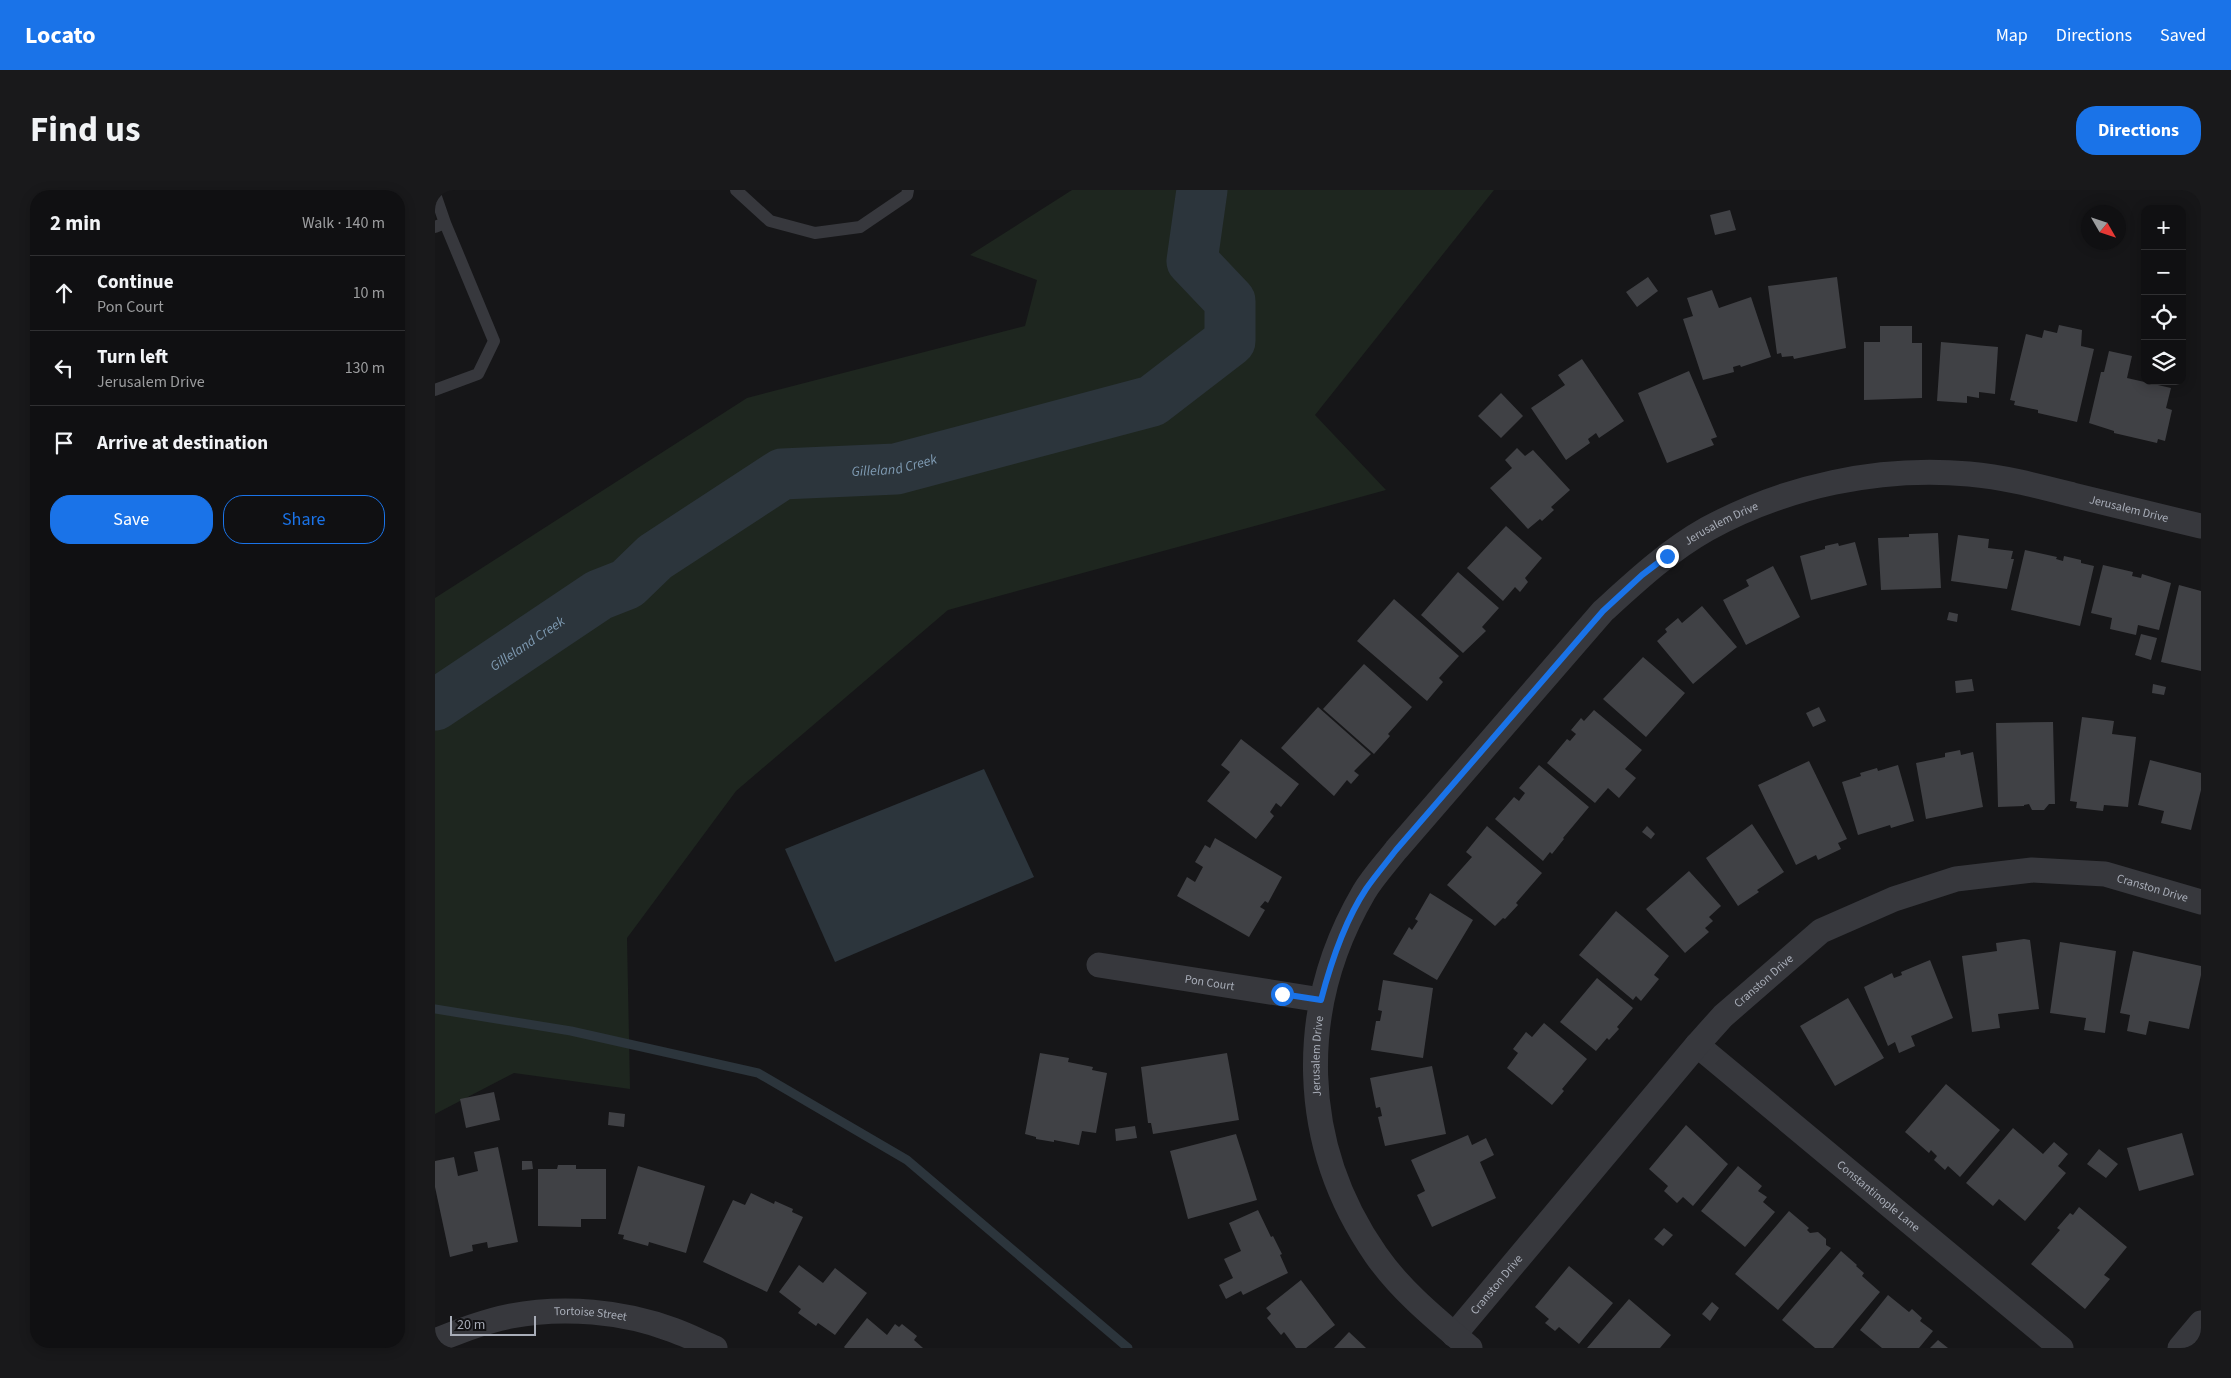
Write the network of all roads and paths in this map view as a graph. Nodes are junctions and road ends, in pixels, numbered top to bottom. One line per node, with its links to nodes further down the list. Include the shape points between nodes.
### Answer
1 (736, 190): 2 (lane, via 770,221 815,233 860,227 907,195)
2 (909, 190)
3 (435, 194): 4 (lane)
4 (440, 225): 5 (lane, via 494,341 478,374)
5 (435, 390)
6 (2201, 526): 9 (street, Jerusalem Drive, via 2011,480 1923,472 1844,480 1793,493 1739,513 1706,530 1642,575 1603,611 1396,850 1365,890 1346,927 1330,966)
7 (2201, 902): 10 (street, Cranston Drive, via 2105,874 2032,870 1956,879 1894,899 1821,931 1723,1016)
8 (1099, 966): 9 (street, Pon Court)
9 (1321, 1000): 13 (street, Jerusalem Drive, via 1315,1049 1316,1086 1321,1128 1335,1178 1352,1216 1376,1256 1407,1293)
10 (1697, 1044): 13 (street, Cranston Drive); 15 (street, Constantinople Lane)
11 (2201, 1323): 16 (street)
12 (435, 1340): 14 (street, Tortoise Street, via 471,1326 511,1316 553,1311 632,1318 672,1329)
13 (1462, 1341)
14 (715, 1348)
15 (2061, 1348)
16 (2180, 1348)

